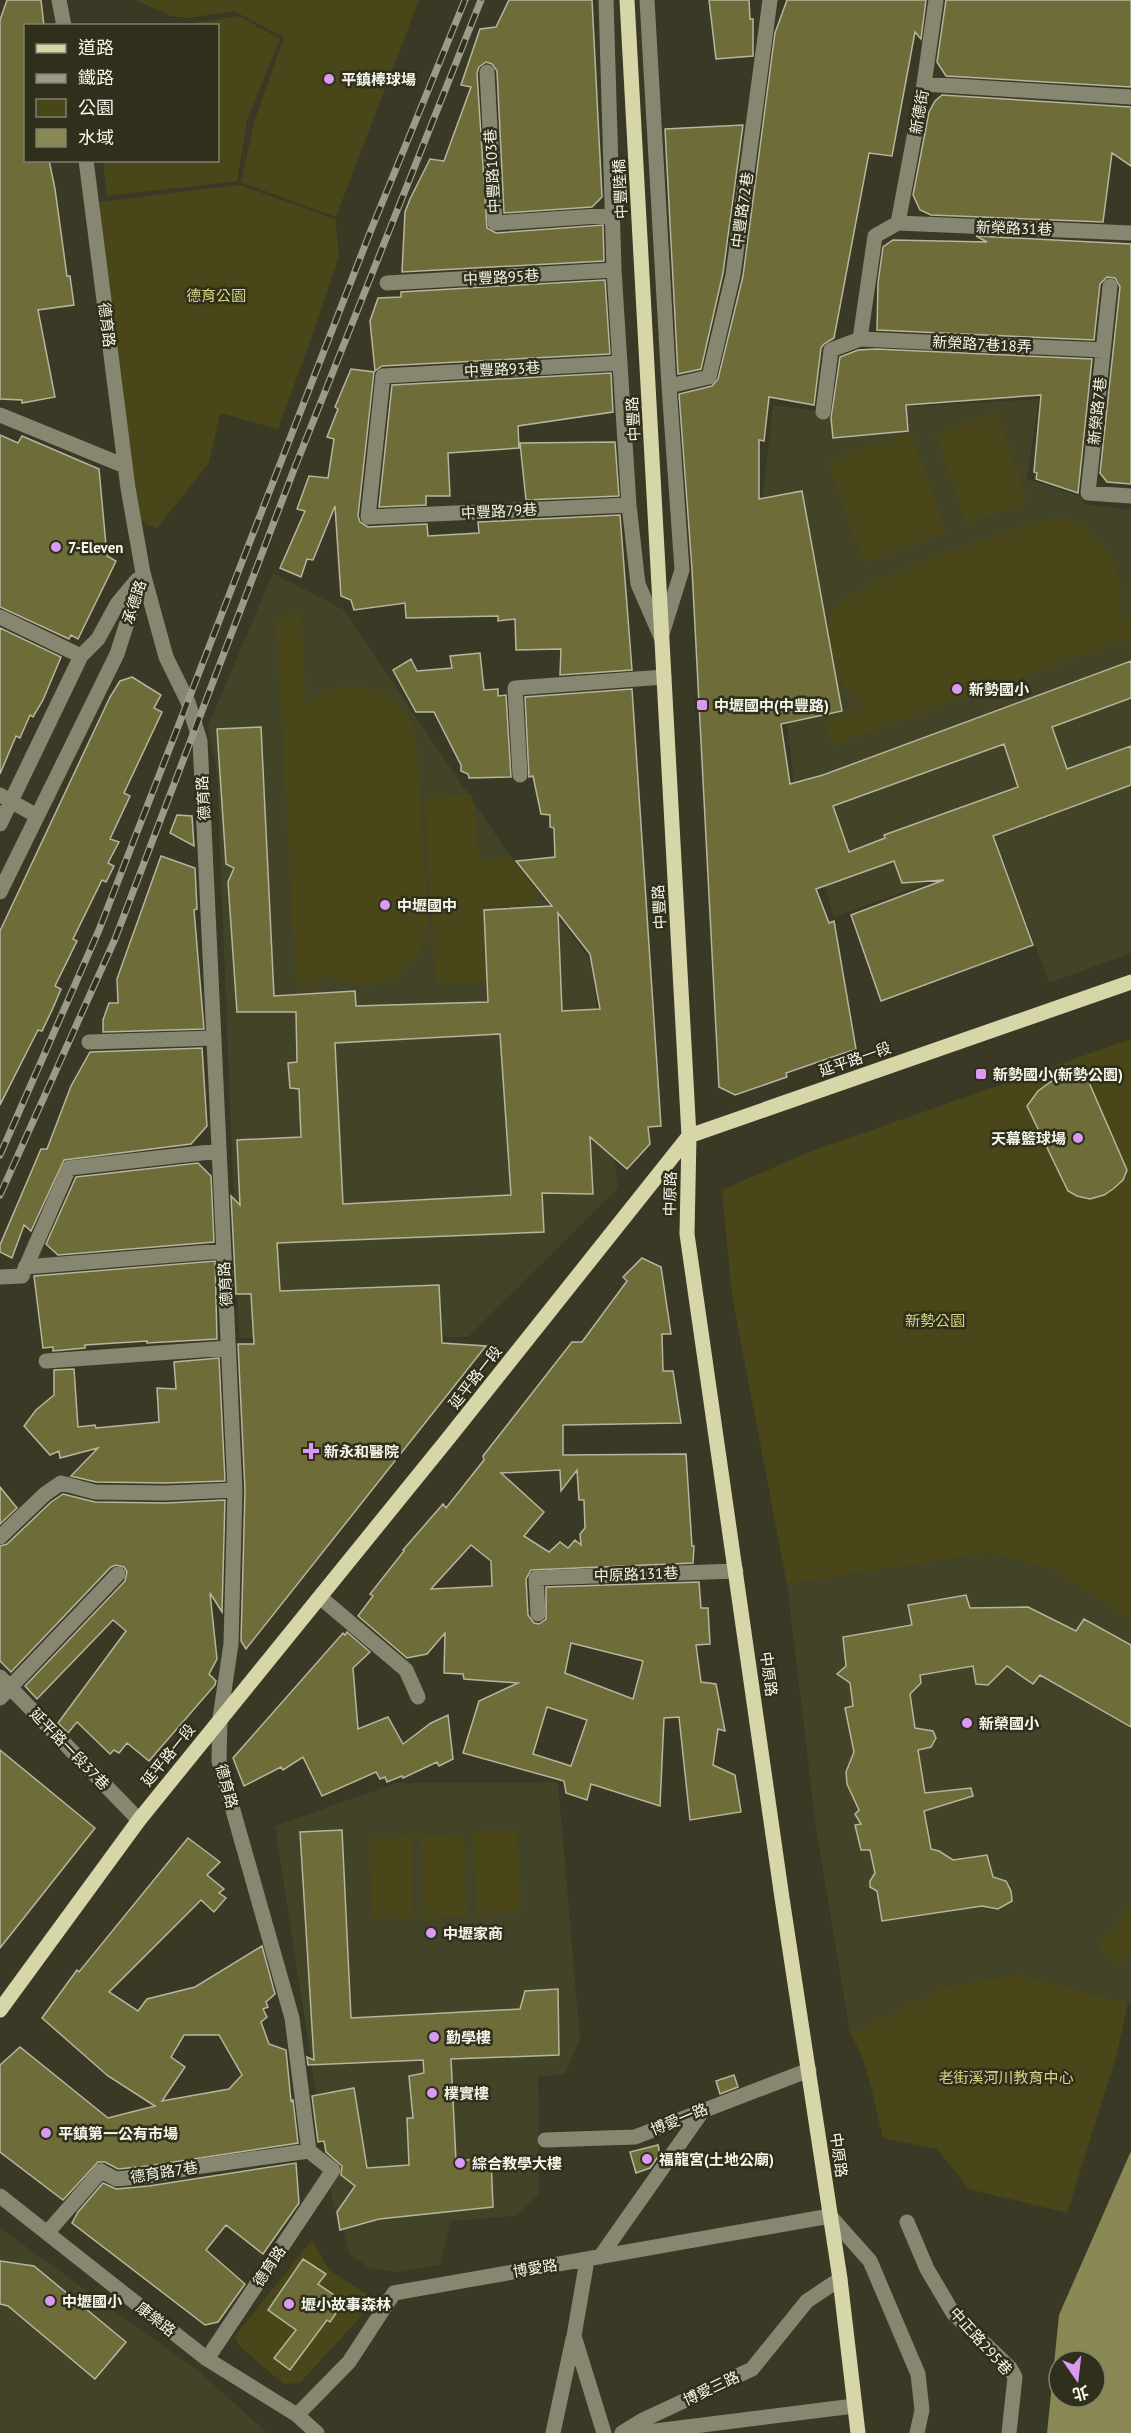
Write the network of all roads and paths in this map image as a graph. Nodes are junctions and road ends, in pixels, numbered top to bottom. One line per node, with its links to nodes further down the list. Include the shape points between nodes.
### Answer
1 (59, 0): 7 (street)
2 (606, 0): 12 (street)
3 (627, 0): 21 (main road, 中豐陸橋)
4 (647, 0): 22 (street)
5 (770, 0): 22 (street, 中豐路72巷, via 733,275 710,377)
6 (936, 0): 9 (street, 新德街)
7 (64, 24)
8 (487, 72): 12 (street, 中豐路103巷, via 495,223)
9 (924, 84): 10 (street); 13 (street, 新德街)
10 (1131, 97)
11 (86, 162): 25 (street, 德育路)
12 (613, 215): 15 (street)
13 (898, 223): 14 (street, 新榮路31巷); 18 (street, via 875,236)
14 (1131, 233)
15 (614, 270): 16 (street, 中豐路95巷); 20 (street)
16 (387, 283)
17 (1110, 286): 19 (street, 新榮路7巷)
18 (860, 339): 19 (street, 新榮路7巷18弄); 23 (street, via 831,350)
19 (1104, 350): 26 (street, 新榮路7巷, via 1088,494)
20 (620, 363): 27 (street); 28 (street, 中豐路93巷, via 383,376)
21 (649, 376): 31 (main road, 中豐路)
22 (669, 386): 31 (street, via 682,570)
23 (823, 412)
24 (0, 415): 25 (street)
25 (125, 466): 29 (street, 德育路)
26 (1131, 496)
27 (629, 505): 28 (street, 中豐路79巷); 31 (street, via 638,584)
28 (368, 517)
29 (143, 573): 32 (street, 承德路, via 117,604 98,639); 36 (street, 承德路, via 117,654); 40 (street, 德育路, via 166,657 201,741)
30 (0, 617): 32 (street)
31 (662, 637): 33 (main road, 中豐路)
32 (81, 656): 35 (street, 承德路)
33 (664, 677): 34 (street, via 514,688); 42 (main road, 中豐路)
34 (520, 775)
35 (6, 798): 36 (street); 37 (street, 承德路)
36 (38, 816): 38 (street, 承德路)
37 (0, 824)
38 (0, 892)
39 (1131, 982): 42 (main road, 延平路一段)
40 (214, 1038): 41 (street); 43 (street, 德育路)
41 (89, 1042)
42 (689, 1136): 51 (main road, 中原路, via 687,1234); 53 (main road, 延平路一段)
43 (219, 1151): 44 (street, 德育路); 45 (street, via 69,1168)
44 (223, 1251): 45 (street); 47 (street, 德育路)
45 (25, 1267): 46 (street, via 22,1276)
46 (0, 1277)
47 (228, 1348): 48 (street); 49 (street, 德育路)
48 (46, 1361)
49 (235, 1490): 50 (street, via 95,1492 61,1483); 57 (street, 德育路, via 231,1644)
50 (0, 1537)
51 (736, 1571): 54 (street, 中原路131巷, via 536,1578); 60 (main road, 中原路)
52 (117, 1574): 55 (street)
53 (321, 1598): 56 (street, via 406,1670); 57 (main road, 延平路一段)
54 (538, 1614)
55 (3, 1687): 58 (street, 延平路一段37巷)
56 (418, 1697)
57 (220, 1719): 58 (main road, 延平路一段); 63 (street, 德育路, via 219,1761 292,2018)
58 (139, 1820): 59 (main road, 延平路一段)
59 (0, 2010)
60 (809, 2070): 61 (street, 博愛一路); 65 (main road, 中原路)
61 (704, 2109): 62 (street, 博愛一路, via 635,2137); 68 (street)
62 (545, 2140)
63 (309, 2151): 67 (street, 德育路7巷, via 116,2179 101,2171); 71 (street, 德育路, via 333,2169)
64 (0, 2196): 67 (street, 康樂路)
65 (830, 2216): 68 (street, 博愛路); 69 (main road, 中原路); 80 (street, via 870,2261 918,2374 922,2410)
66 (907, 2222): 81 (street, 中正路295巷, via 927,2269 953,2313 1015,2377)
67 (47, 2233): 71 (street, 康樂路)
68 (594, 2258): 70 (street); 73 (street, 博愛路, via 394,2293 349,2362)
69 (840, 2279): 72 (main road, 中原路); 77 (street, 博愛三路, via 807,2301 752,2369)
70 (574, 2336): 75 (street); 76 (street)
71 (207, 2359): 73 (street, 康樂路)
72 (854, 2406): 78 (street, 博愛三路); 79 (main road, 中原路)
73 (297, 2415): 74 (street, 康樂路)
74 (317, 2433)
75 (553, 2433)
76 (604, 2433)
77 (622, 2433)
78 (639, 2433)
79 (858, 2433)
80 (917, 2433)
81 (1009, 2433)

